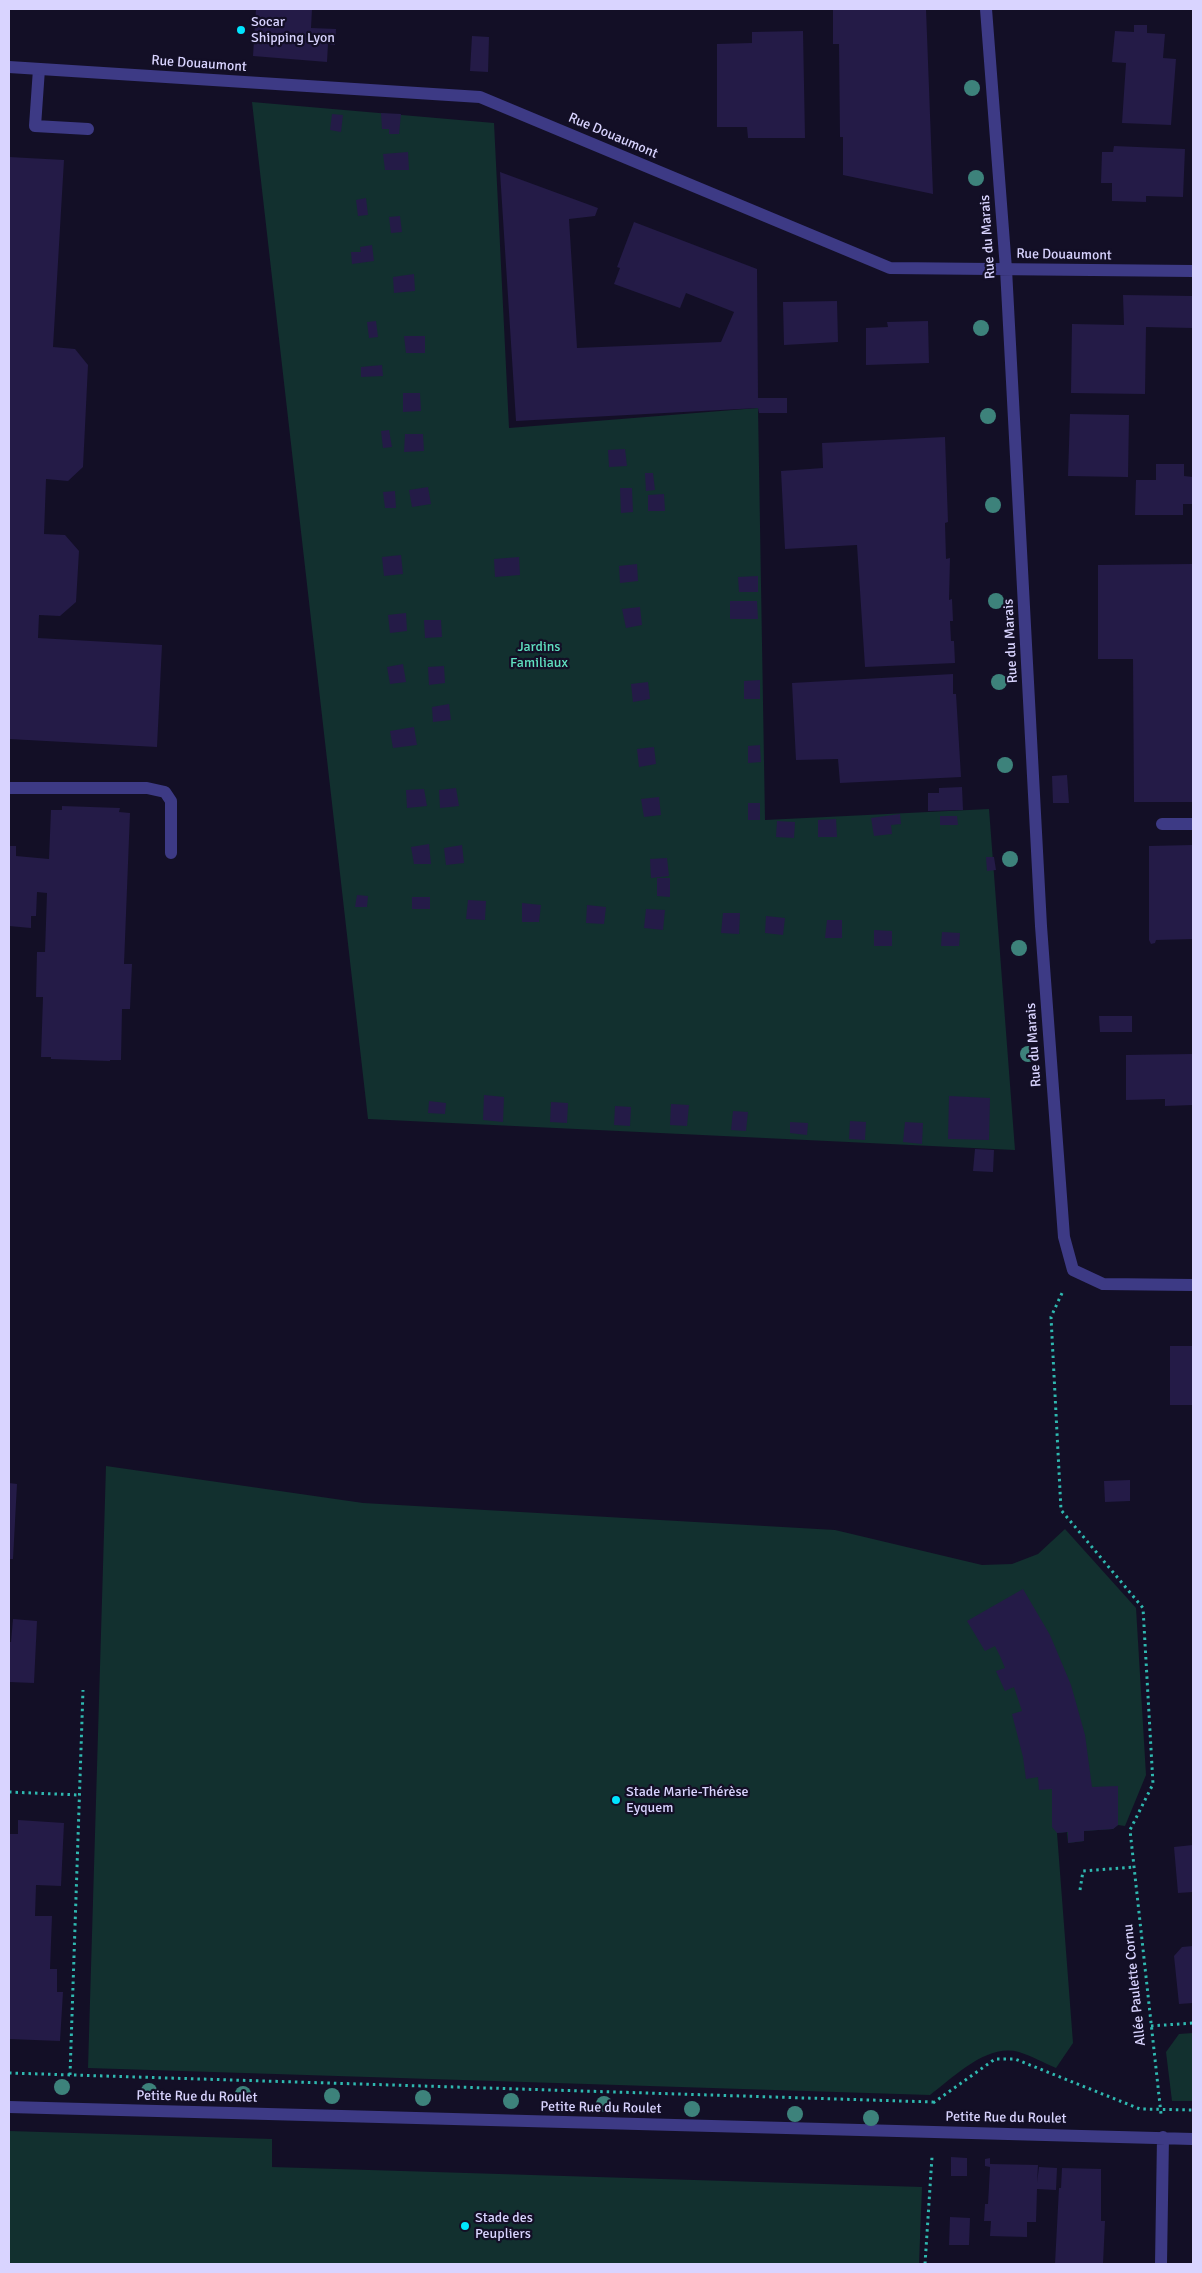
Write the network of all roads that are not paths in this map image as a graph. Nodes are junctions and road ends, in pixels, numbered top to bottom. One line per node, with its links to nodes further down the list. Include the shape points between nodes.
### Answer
1 (986, 9): 5 (street, Rue du Marais)
2 (9, 67): 3 (street, Rue Douaumont)
3 (39, 69): 4 (street, via 35,126); 5 (street, Rue Douaumont, via 480,97 890,268)
4 (88, 129)
5 (1006, 269): 6 (street, Rue Douaumont); 11 (street, Rue du Marais, via 1041,926 1064,1237 1072,1270 1103,1284)
6 (1193, 271)
7 (9, 788): 10 (street, via 147,788 165,792 171,801)
8 (1162, 824): 9 (street)
9 (1193, 824)
10 (170, 853)
11 (1193, 1285)
12 (9, 2108): 13 (street, Petite Rue du Roulet)
13 (1163, 2137): 14 (street, Petite Rue du Roulet); 15 (street)
14 (1193, 2139)
15 (1161, 2264)

